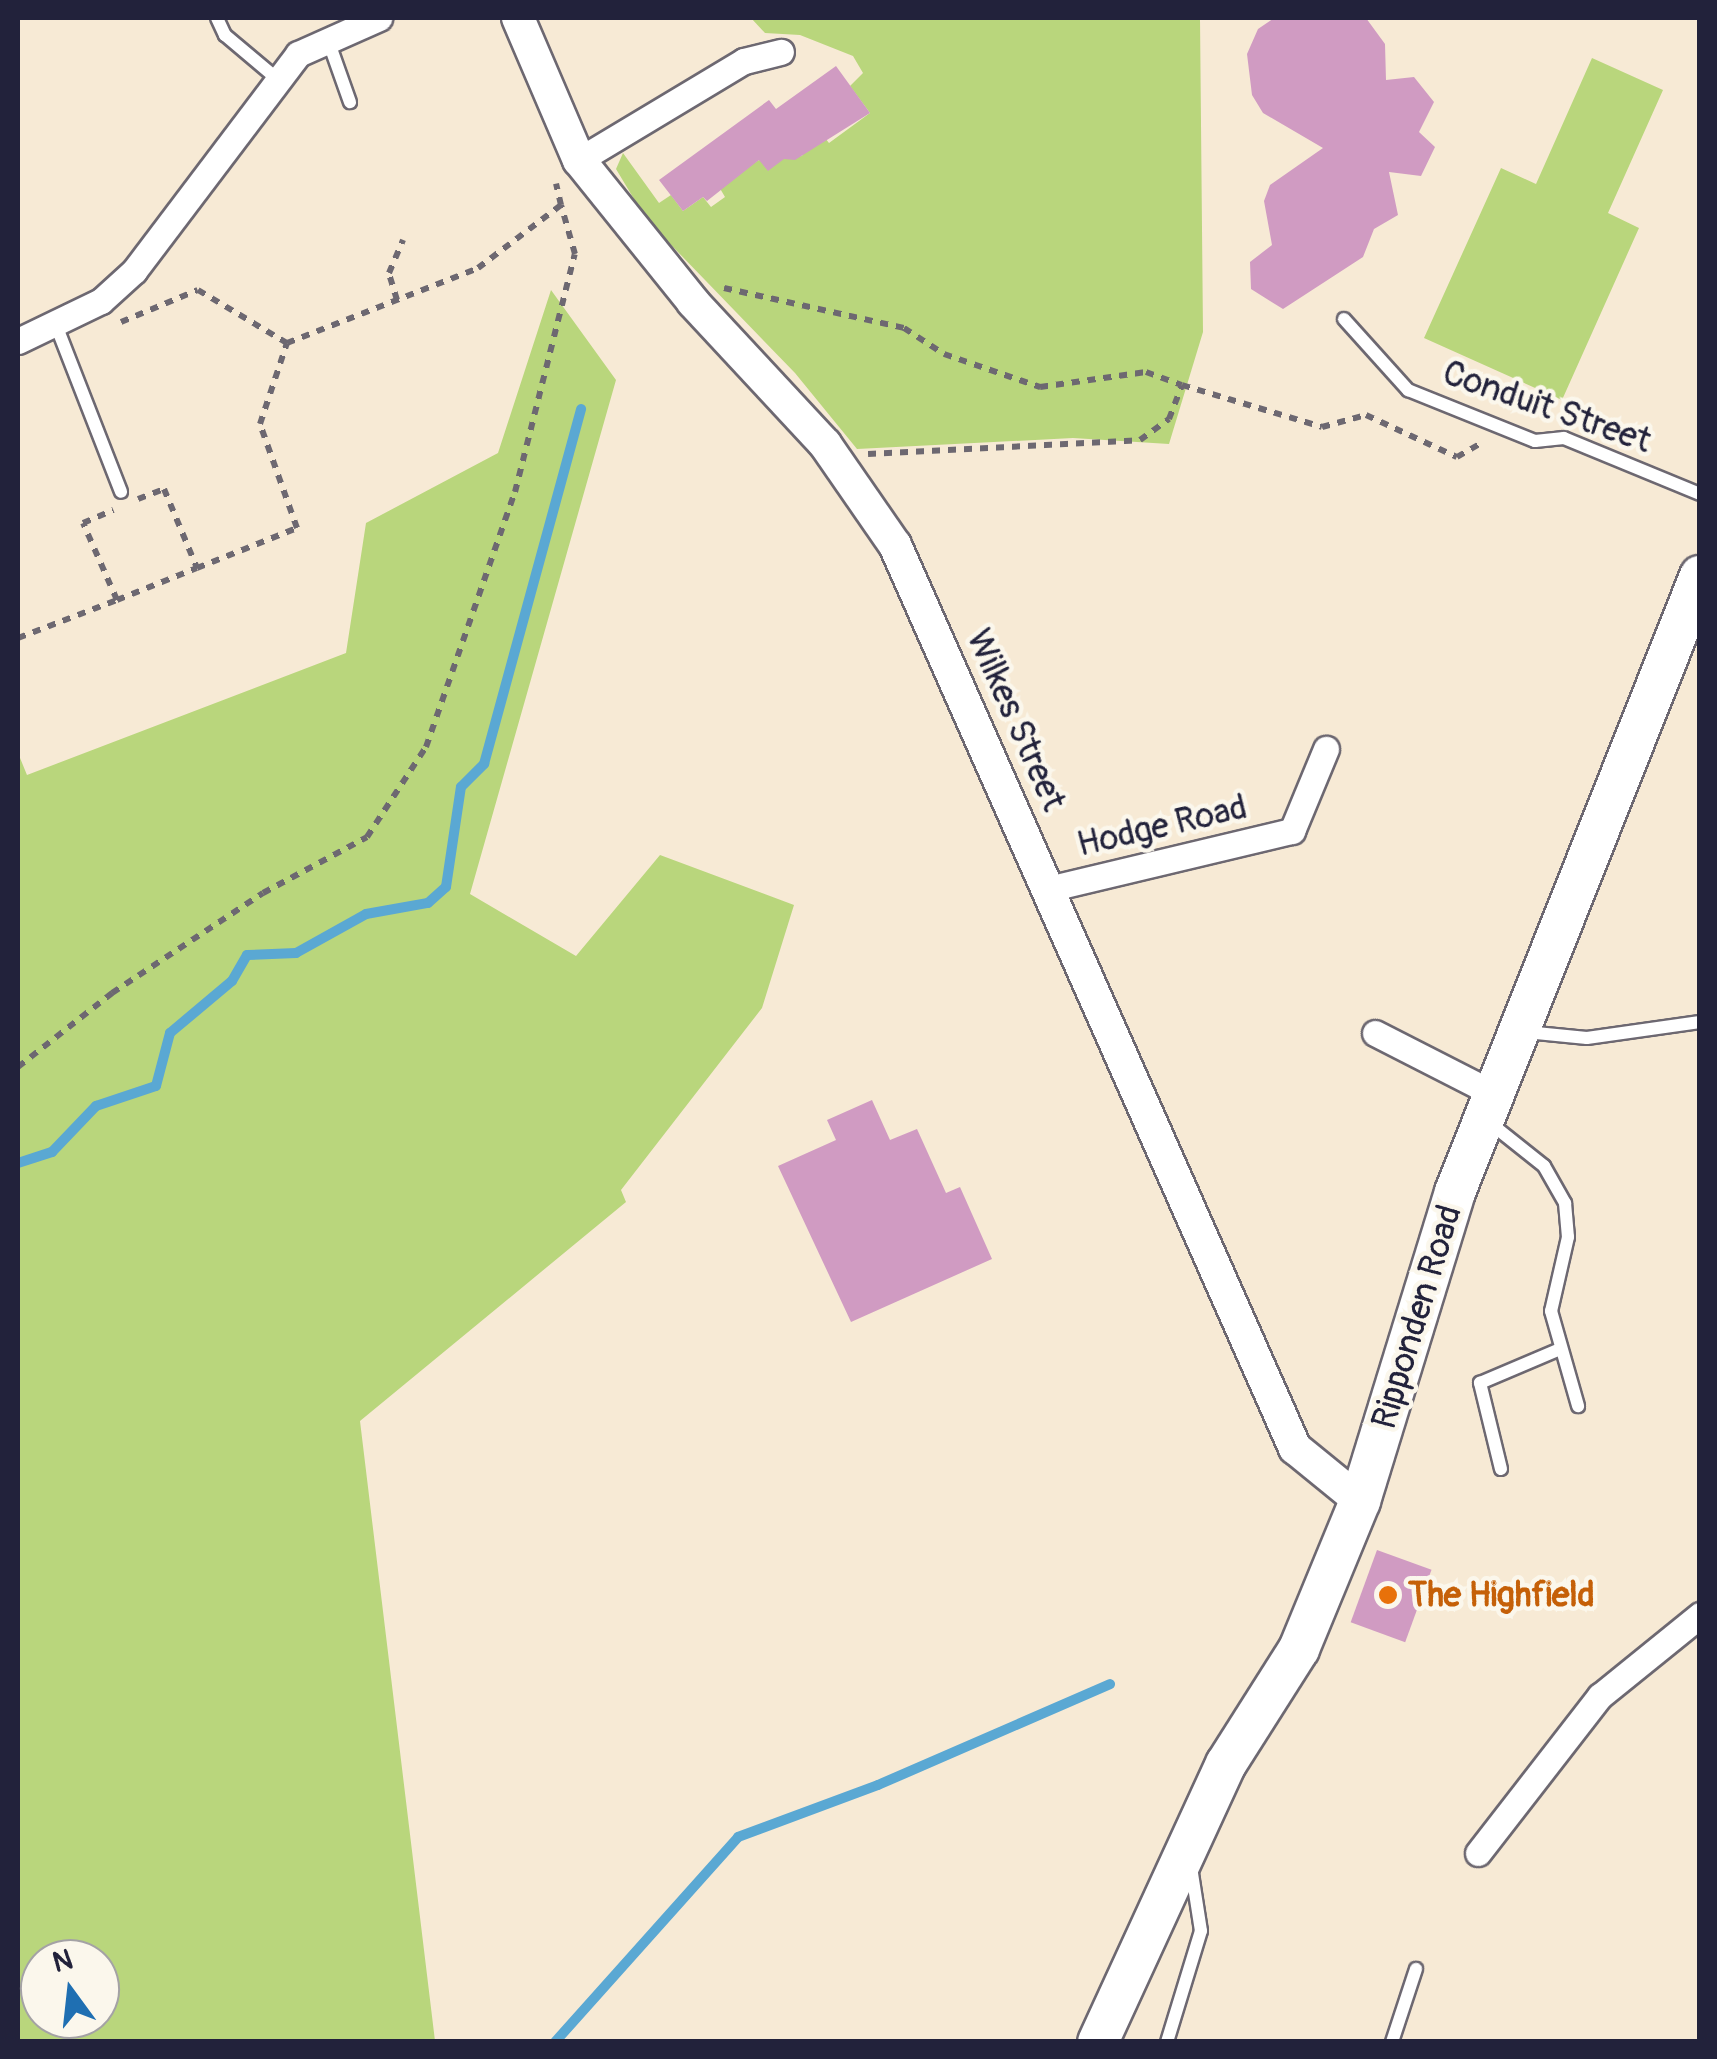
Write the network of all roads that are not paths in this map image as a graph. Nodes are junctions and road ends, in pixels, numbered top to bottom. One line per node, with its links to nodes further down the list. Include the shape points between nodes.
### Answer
1 (217, 18): 6 (lane, via 224,35)
2 (379, 18): 4 (street)
3 (518, 18): 8 (street, Wilkes Street)
4 (327, 38): 6 (street, via 298,54); 7 (lane)
5 (782, 52): 8 (street, via 744,60)
6 (276, 78): 10 (street, via 134,270)
7 (350, 102)
8 (579, 160): 16 (street, Wilkes Street, via 692,302 838,461 895,545)
9 (1344, 319): 13 (lane, Conduit Street, via 1408,390 1535,441 1564,438)
10 (56, 325): 11 (street); 12 (lane)
11 (18, 340)
12 (122, 492)
13 (1700, 494)
14 (1700, 576): 18 (main road, Ripponden Road)
15 (1326, 749): 16 (street, Hodge Road, via 1292,831)
16 (1048, 889): 24 (street, Wilkes Street, via 1296,1448)
17 (1700, 1022): 18 (lane, via 1587,1038)
18 (1518, 1032): 20 (main road, Ripponden Road)
19 (1374, 1033): 20 (street)
20 (1489, 1106): 21 (lane, via 1544,1166 1565,1203 1568,1237 1550,1311); 24 (main road, Ripponden Road, via 1455,1192)
21 (1560, 1349): 22 (lane); 23 (lane, via 1480,1383)
22 (1578, 1406)
23 (1501, 1469)
24 (1360, 1501): 26 (main road, Ripponden Road, via 1299,1649 1226,1764)
25 (1700, 1615): 27 (street, via 1600,1696)
26 (1185, 1850): 29 (main road, Ripponden Road); 30 (lane, via 1201,1899 1201,1931)
27 (1478, 1853)
28 (1416, 1970): 31 (lane)
29 (1098, 2042)
30 (1167, 2042)
31 (1392, 2042)

